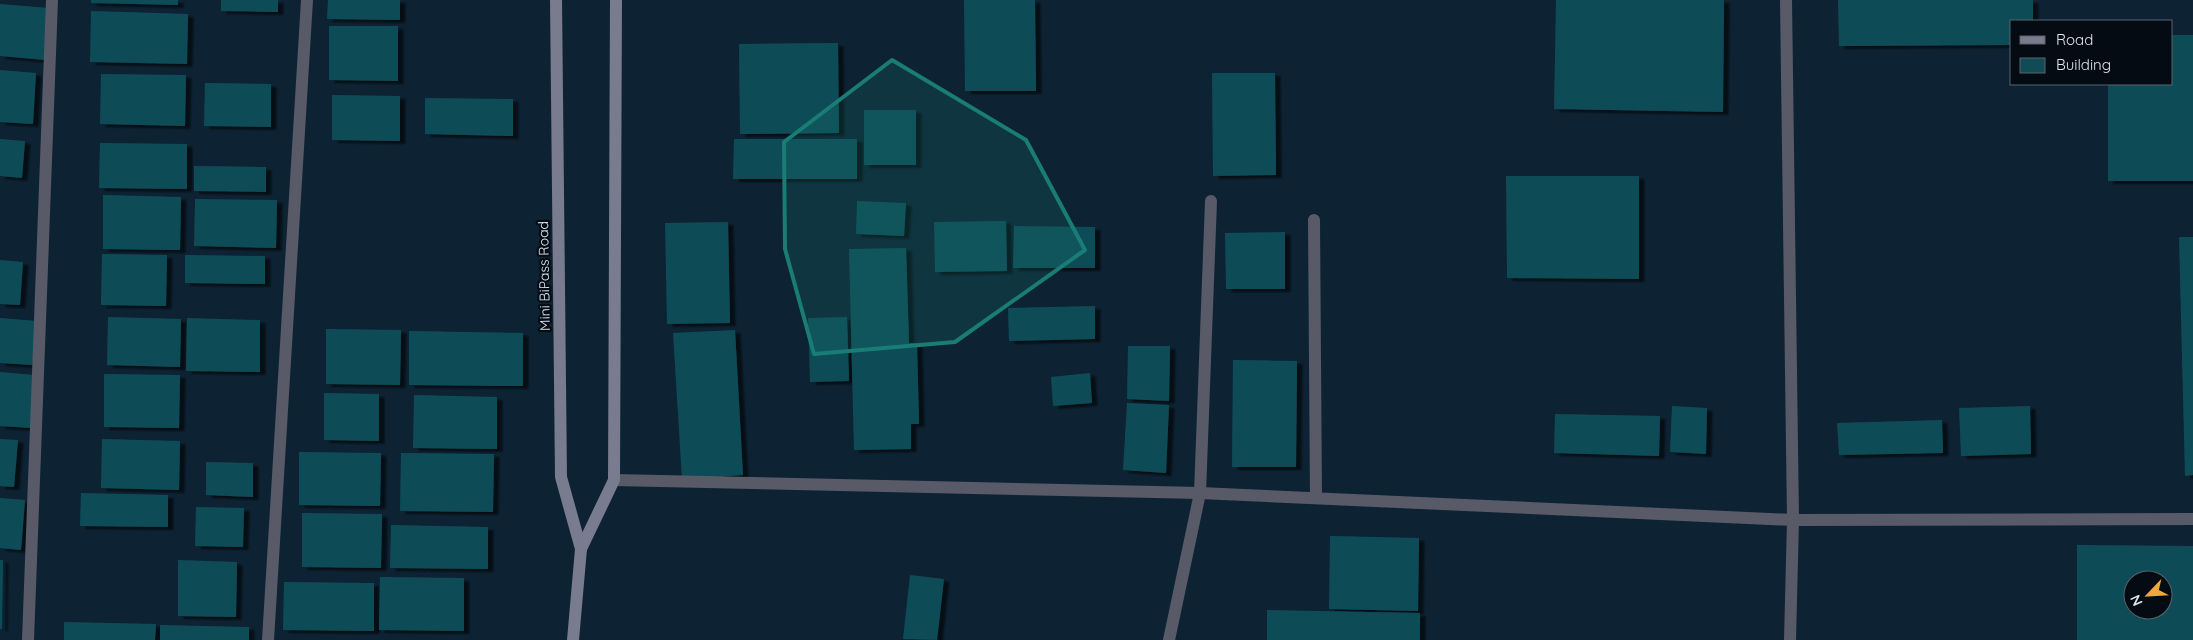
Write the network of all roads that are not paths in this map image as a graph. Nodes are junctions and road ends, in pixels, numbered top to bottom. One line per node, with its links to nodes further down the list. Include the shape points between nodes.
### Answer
1 (52, 0): 14 (street)
2 (307, 0): 15 (street)
3 (556, 0): 13 (street, Mini BiPass Road, via 561,477)
4 (616, 0): 8 (street)
5 (1786, 0): 12 (street)
6 (1210, 202): 9 (street)
7 (1314, 220): 10 (street)
8 (614, 480): 9 (street); 13 (street)
9 (1200, 493): 10 (street); 17 (street)
10 (1316, 498): 12 (street)
11 (2193, 519): 12 (street)
12 (1793, 520): 18 (street)
13 (581, 549): 16 (street)
14 (28, 640)
15 (268, 640)
16 (574, 640)
17 (1169, 640)
18 (1790, 640)

